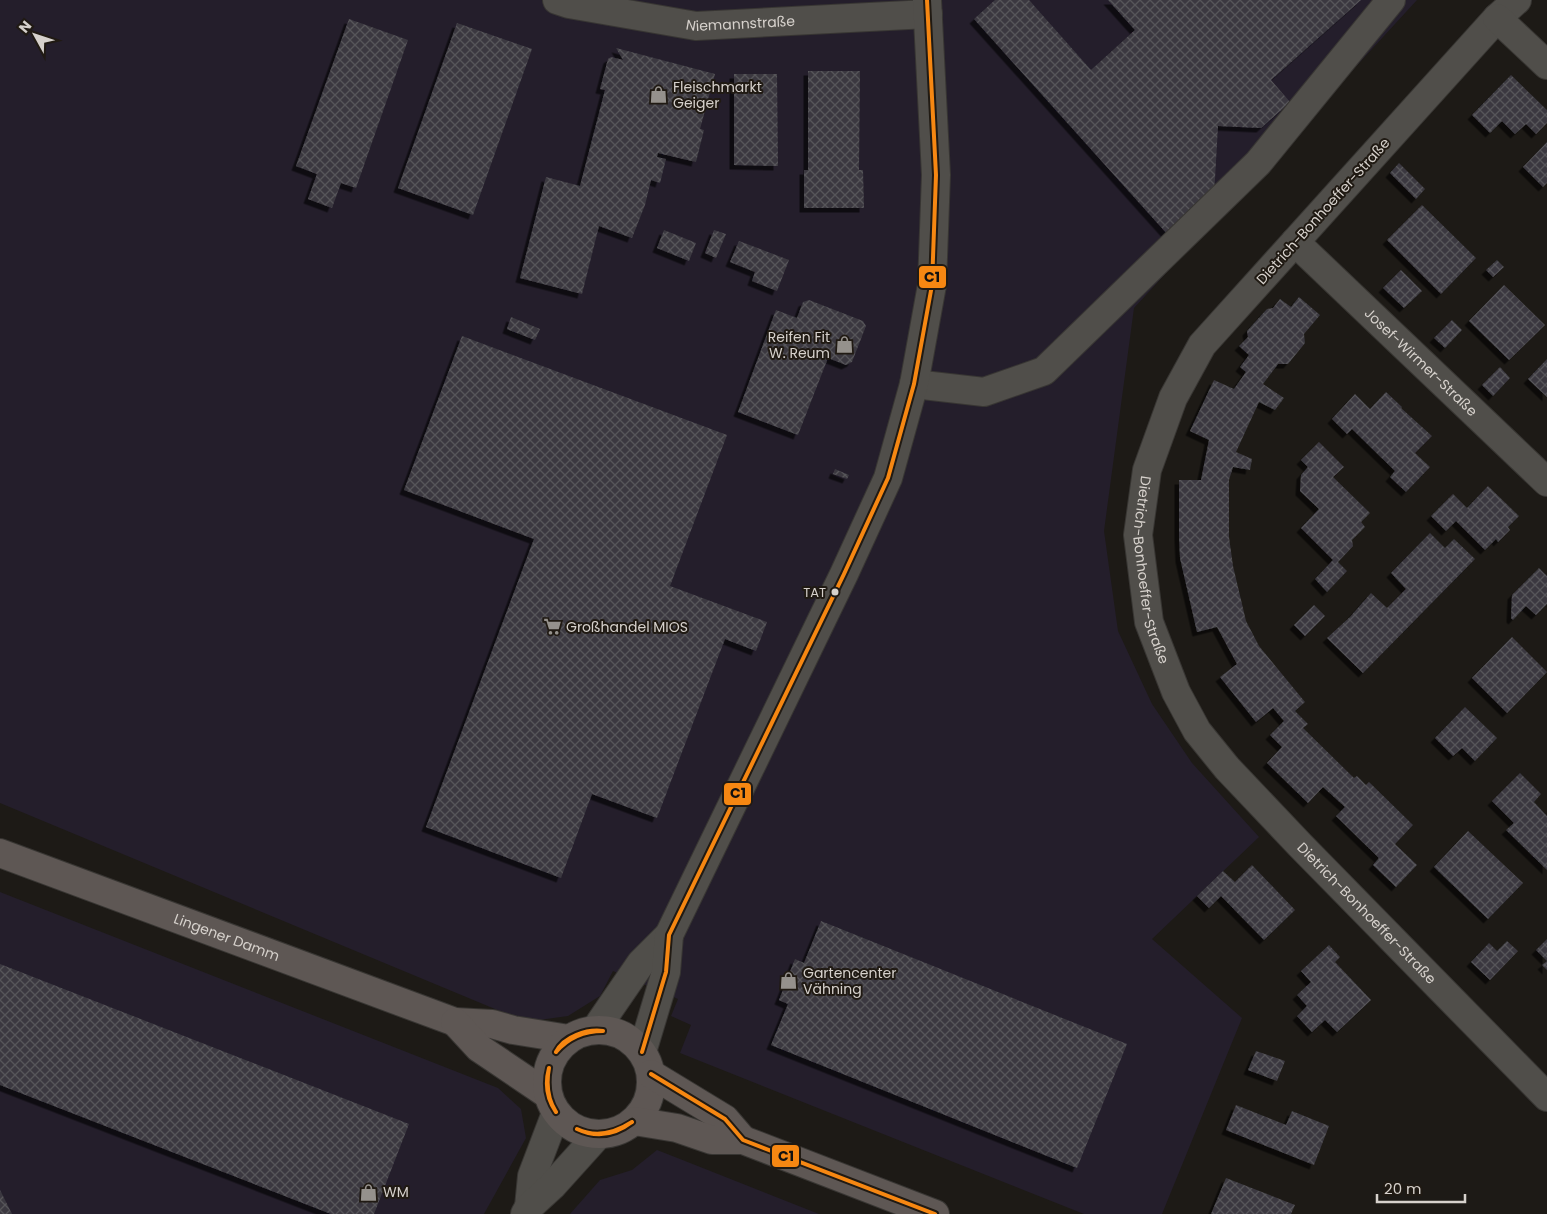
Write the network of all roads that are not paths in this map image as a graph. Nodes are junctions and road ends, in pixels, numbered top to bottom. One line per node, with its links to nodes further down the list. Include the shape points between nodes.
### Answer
1 (557, 0): 3 (street, Niemannstraße, via 696,26)
2 (1391, 0): 7 (street, via 1258,163 1044,370 984,392)
3 (928, 7): 7 (street, via 936,175 932,285)
4 (1507, 9): 5 (street); 6 (street, Dietrich-Bonhoeffer-Straße)
5 (1547, 65)
6 (1295, 242): 8 (street, Josef-Wirmer-Straße); 15 (street, Dietrich-Bonhoeffer-Straße, via 1202,346 1174,398 1146,470 1138,535 1149,622 1180,700 1197,731 1227,768)
7 (914, 384): 10 (street, via 888,478)
8 (1547, 482)
9 (0, 853): 11 (main road, Lingener Damm)
10 (669, 935): 12 (street, via 641,963); 14 (street, via 666,972)
11 (455, 1022): 13 (main road, Lingener Damm, via 492,1024); 16 (main road, Lingener Damm, via 479,1048)
12 (595, 1030): 13 (main road, via 581,1032); 14 (main road, via 613,1031 629,1039)
13 (569, 1039): 16 (main road, via 550,1063 546,1079)
14 (646, 1063): 17 (main road, via 650,1091); 19 (main road, via 725,1119)
15 (1547, 1097)
16 (552, 1103): 18 (main road, via 568,1124 582,1132); 20 (street, via 532,1176)
17 (634, 1121): 18 (main road, via 611,1133); 19 (main road, via 677,1128 712,1140)
18 (598, 1135): 20 (street)
19 (743, 1140): 21 (main road)
20 (527, 1210)
21 (936, 1214)

